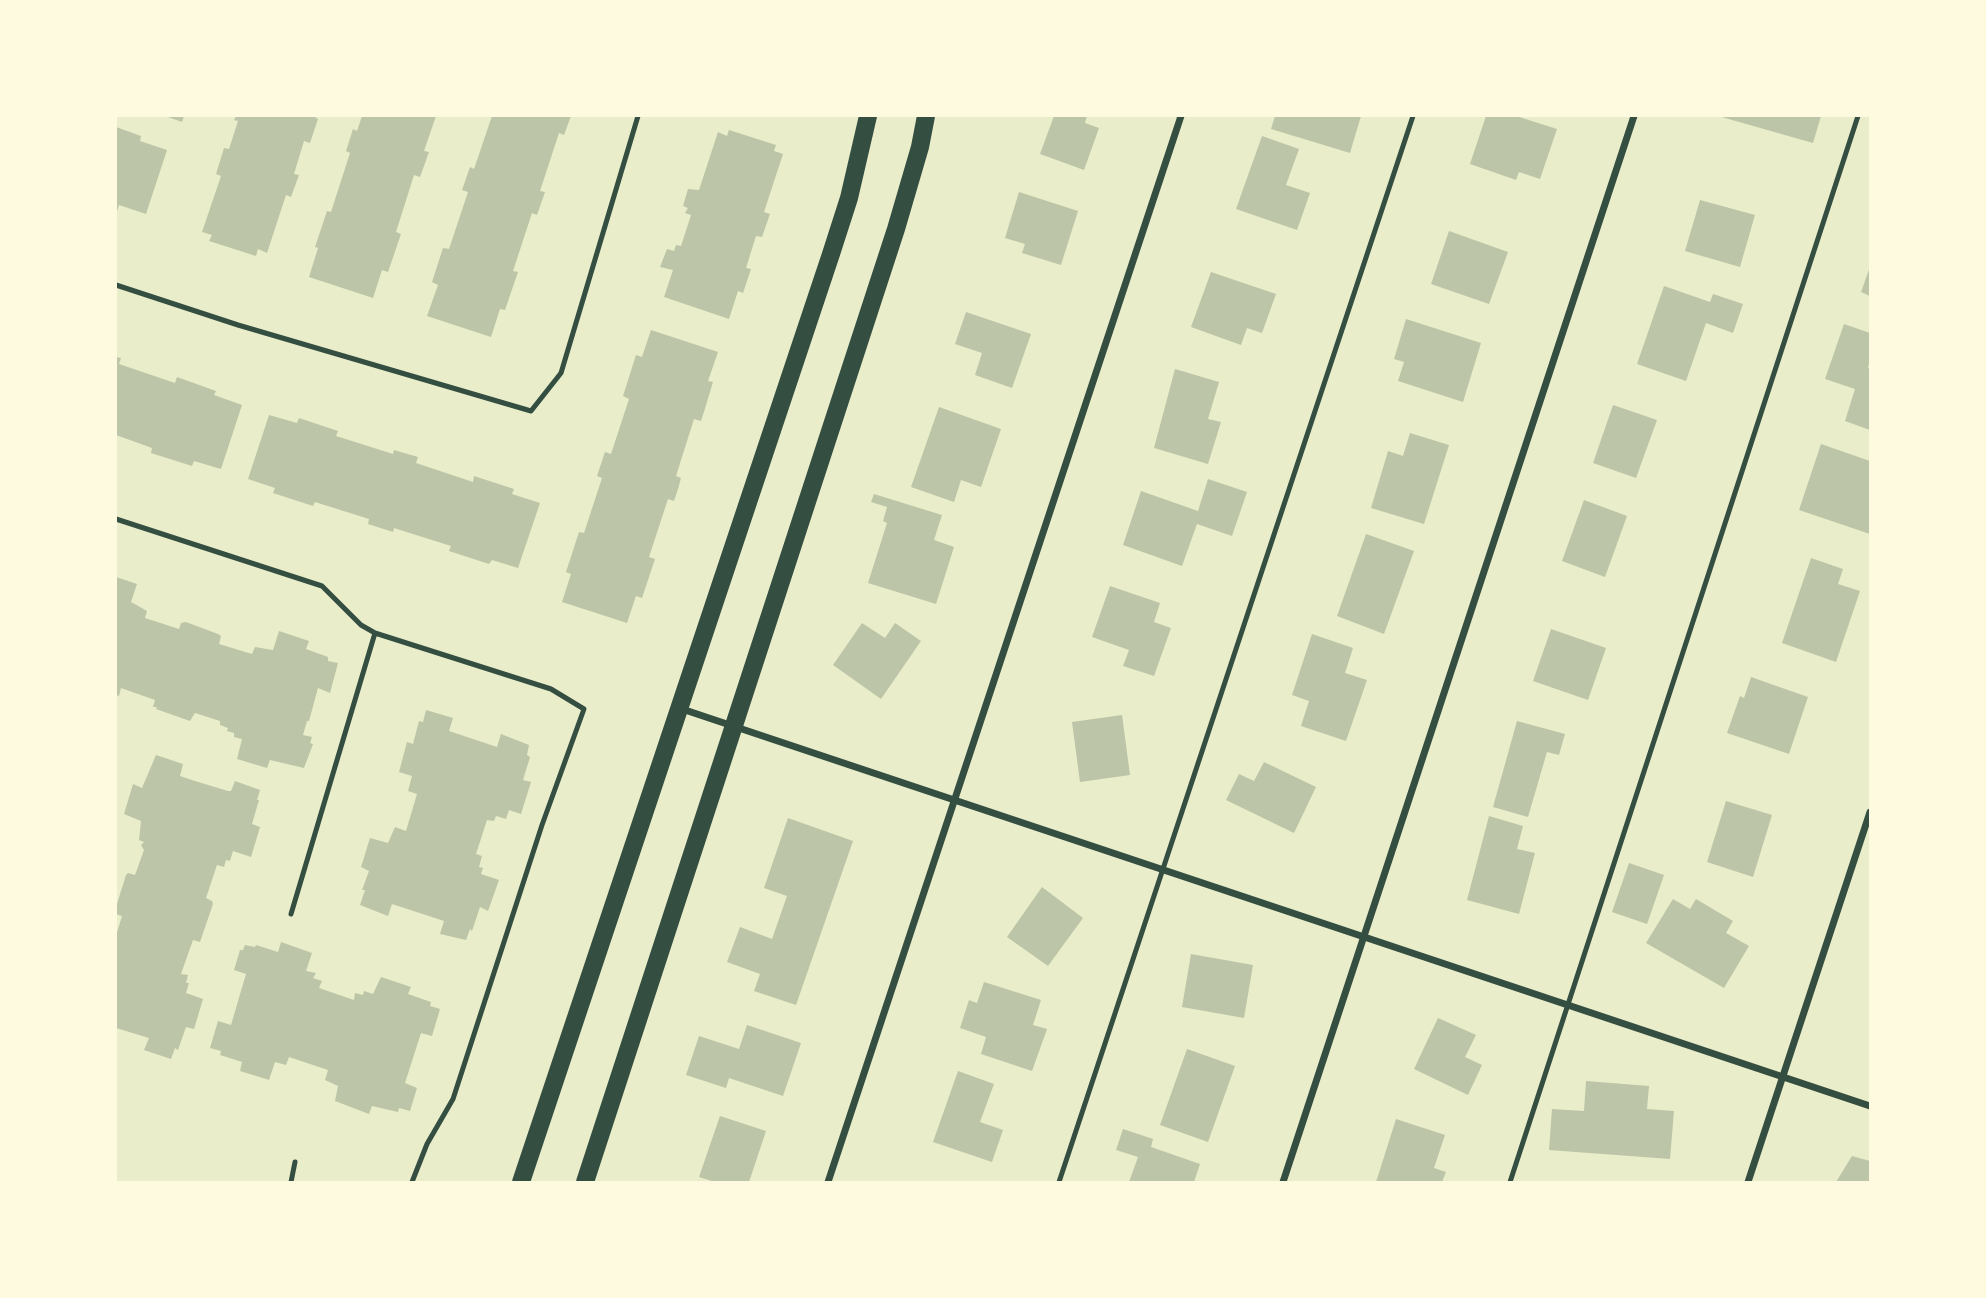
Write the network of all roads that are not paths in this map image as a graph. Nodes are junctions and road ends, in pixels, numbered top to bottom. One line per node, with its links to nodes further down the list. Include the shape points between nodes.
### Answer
1 (638, 116): 8 (lane, via 562,373 531,411)
2 (868, 116): 11 (main road, via 849,198)
3 (926, 116): 12 (main road, via 896,229)
4 (1181, 116): 13 (street)
5 (1413, 116): 15 (lane)
6 (1634, 116): 17 (street)
7 (1858, 116): 18 (lane)
8 (116, 285)
9 (116, 520): 10 (lane, via 322,586)
10 (374, 632): 16 (lane); 23 (lane, via 551,689 584,709 453,1099)
11 (679, 708): 12 (street); 24 (main road)
12 (736, 726): 13 (street); 25 (main road)
13 (955, 799): 15 (street); 26 (street)
14 (1871, 812): 19 (street)
15 (1164, 870): 17 (street); 27 (lane)
16 (291, 914)
17 (1364, 936): 18 (street); 28 (street)
18 (1568, 1005): 19 (street); 29 (lane)
19 (1783, 1077): 20 (street); 30 (street)
20 (1871, 1106)
21 (296, 1162): 22 (lane)
22 (291, 1182)
23 (412, 1182)
24 (521, 1182)
25 (585, 1182)
26 (828, 1182)
27 (1059, 1182)
28 (1283, 1182)
29 (1510, 1182)
30 (1748, 1182)

